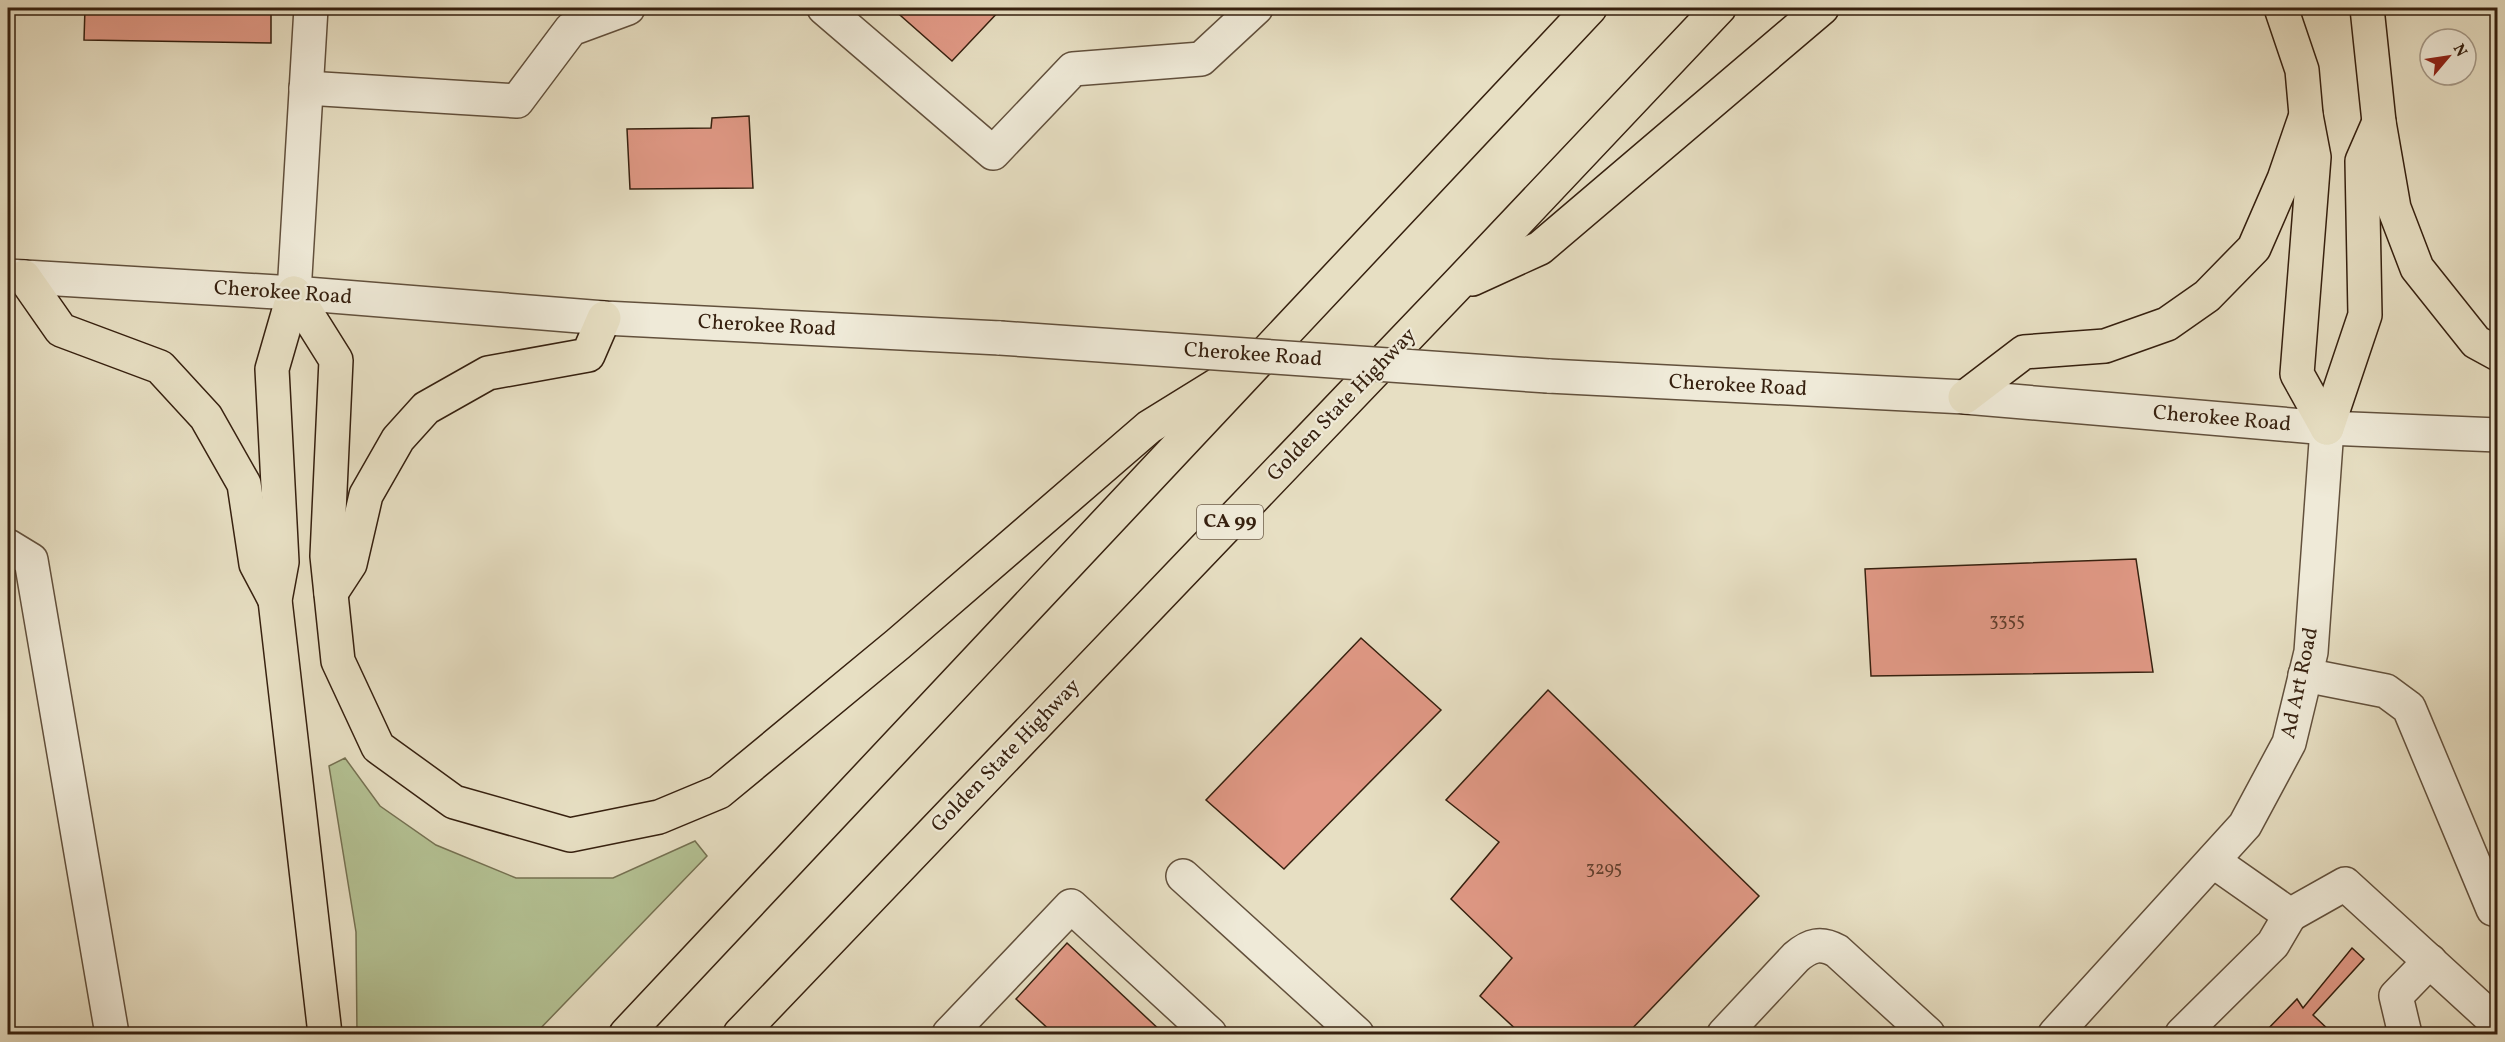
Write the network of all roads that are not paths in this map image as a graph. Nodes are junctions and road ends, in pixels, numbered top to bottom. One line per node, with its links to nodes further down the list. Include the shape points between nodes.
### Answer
1 (311, 8): 10 (street)
2 (628, 8): 10 (street, via 570,29 517,101)
3 (824, 8): 4 (street, via 993,153 1073,69 1202,59)
4 (1256, 8)
5 (1590, 8): 18 (highway)
6 (1719, 8): 14 (highway, Golden State Highway / CA 99)
7 (1822, 8): 14 (highway, via 1540,248)
8 (2281, 8): 11 (highway, via 2302,70)
9 (2367, 8): 12 (highway)
10 (306, 88): 15 (street)
11 (2306, 115): 19 (highway, via 2254,248 2207,296 2167,324 2105,346 2024,352); 20 (highway, via 2314,157 2297,374)
12 (2379, 122): 17 (highway, via 2394,208 2417,268 2476,342); 20 (highway, via 2362,161 2365,315)
13 (16, 277): 15 (street, Cherokee Road); 24 (highway, via 61,330 160,367 206,417 244,484 256,564)
14 (1456, 286): 36 (highway, Golden State Highway / CA 99)
15 (294, 293): 16 (street, Cherokee Road); 23 (highway, via 336,360 327,556); 24 (highway, via 272,369 282,562)
16 (604, 318): 19 (street, Cherokee Road, bridge, via 1000,338 1548,376); 23 (highway, via 588,355 488,373 426,408 398,439 366,495 350,564)
17 (2498, 354)
18 (1259, 359): 23 (highway, via 1149,427 898,644 719,792 659,817 570,835 454,802 378,747 338,661); 35 (highway)
19 (1965, 397): 20 (street, Cherokee Road)
20 (2327, 428): 21 (street, Cherokee Road); 25 (street, Ad Art Road, via 2311,652)
21 (2498, 435)
22 (8, 546): 33 (street, via 31,560)
23 (331, 593)
24 (275, 600): 34 (highway)
25 (2305, 675): 26 (street, Ad Art Road, via 2289,743 2245,825); 28 (street, via 2386,691 2409,708 2493,909)
26 (2213, 861): 29 (street); 32 (street, Ad Art Road)
27 (1183, 876): 39 (street)
28 (2498, 910)
29 (2290, 915): 30 (street, via 2345,884); 42 (street, via 2273,944)
30 (2430, 961): 31 (street); 43 (street, via 2396,996)
31 (2498, 1024)
32 (2073, 1028)
33 (112, 1035)
34 (326, 1035)
35 (626, 1035)
36 (740, 1035)
37 (949, 1035): 38 (street, via 1071,906)
38 (1210, 1035)
39 (1357, 1035)
40 (1724, 1035): 41 (street, via 1806,948 1827,945)
41 (1928, 1035)
42 (2182, 1035)
43 (2405, 1035)

